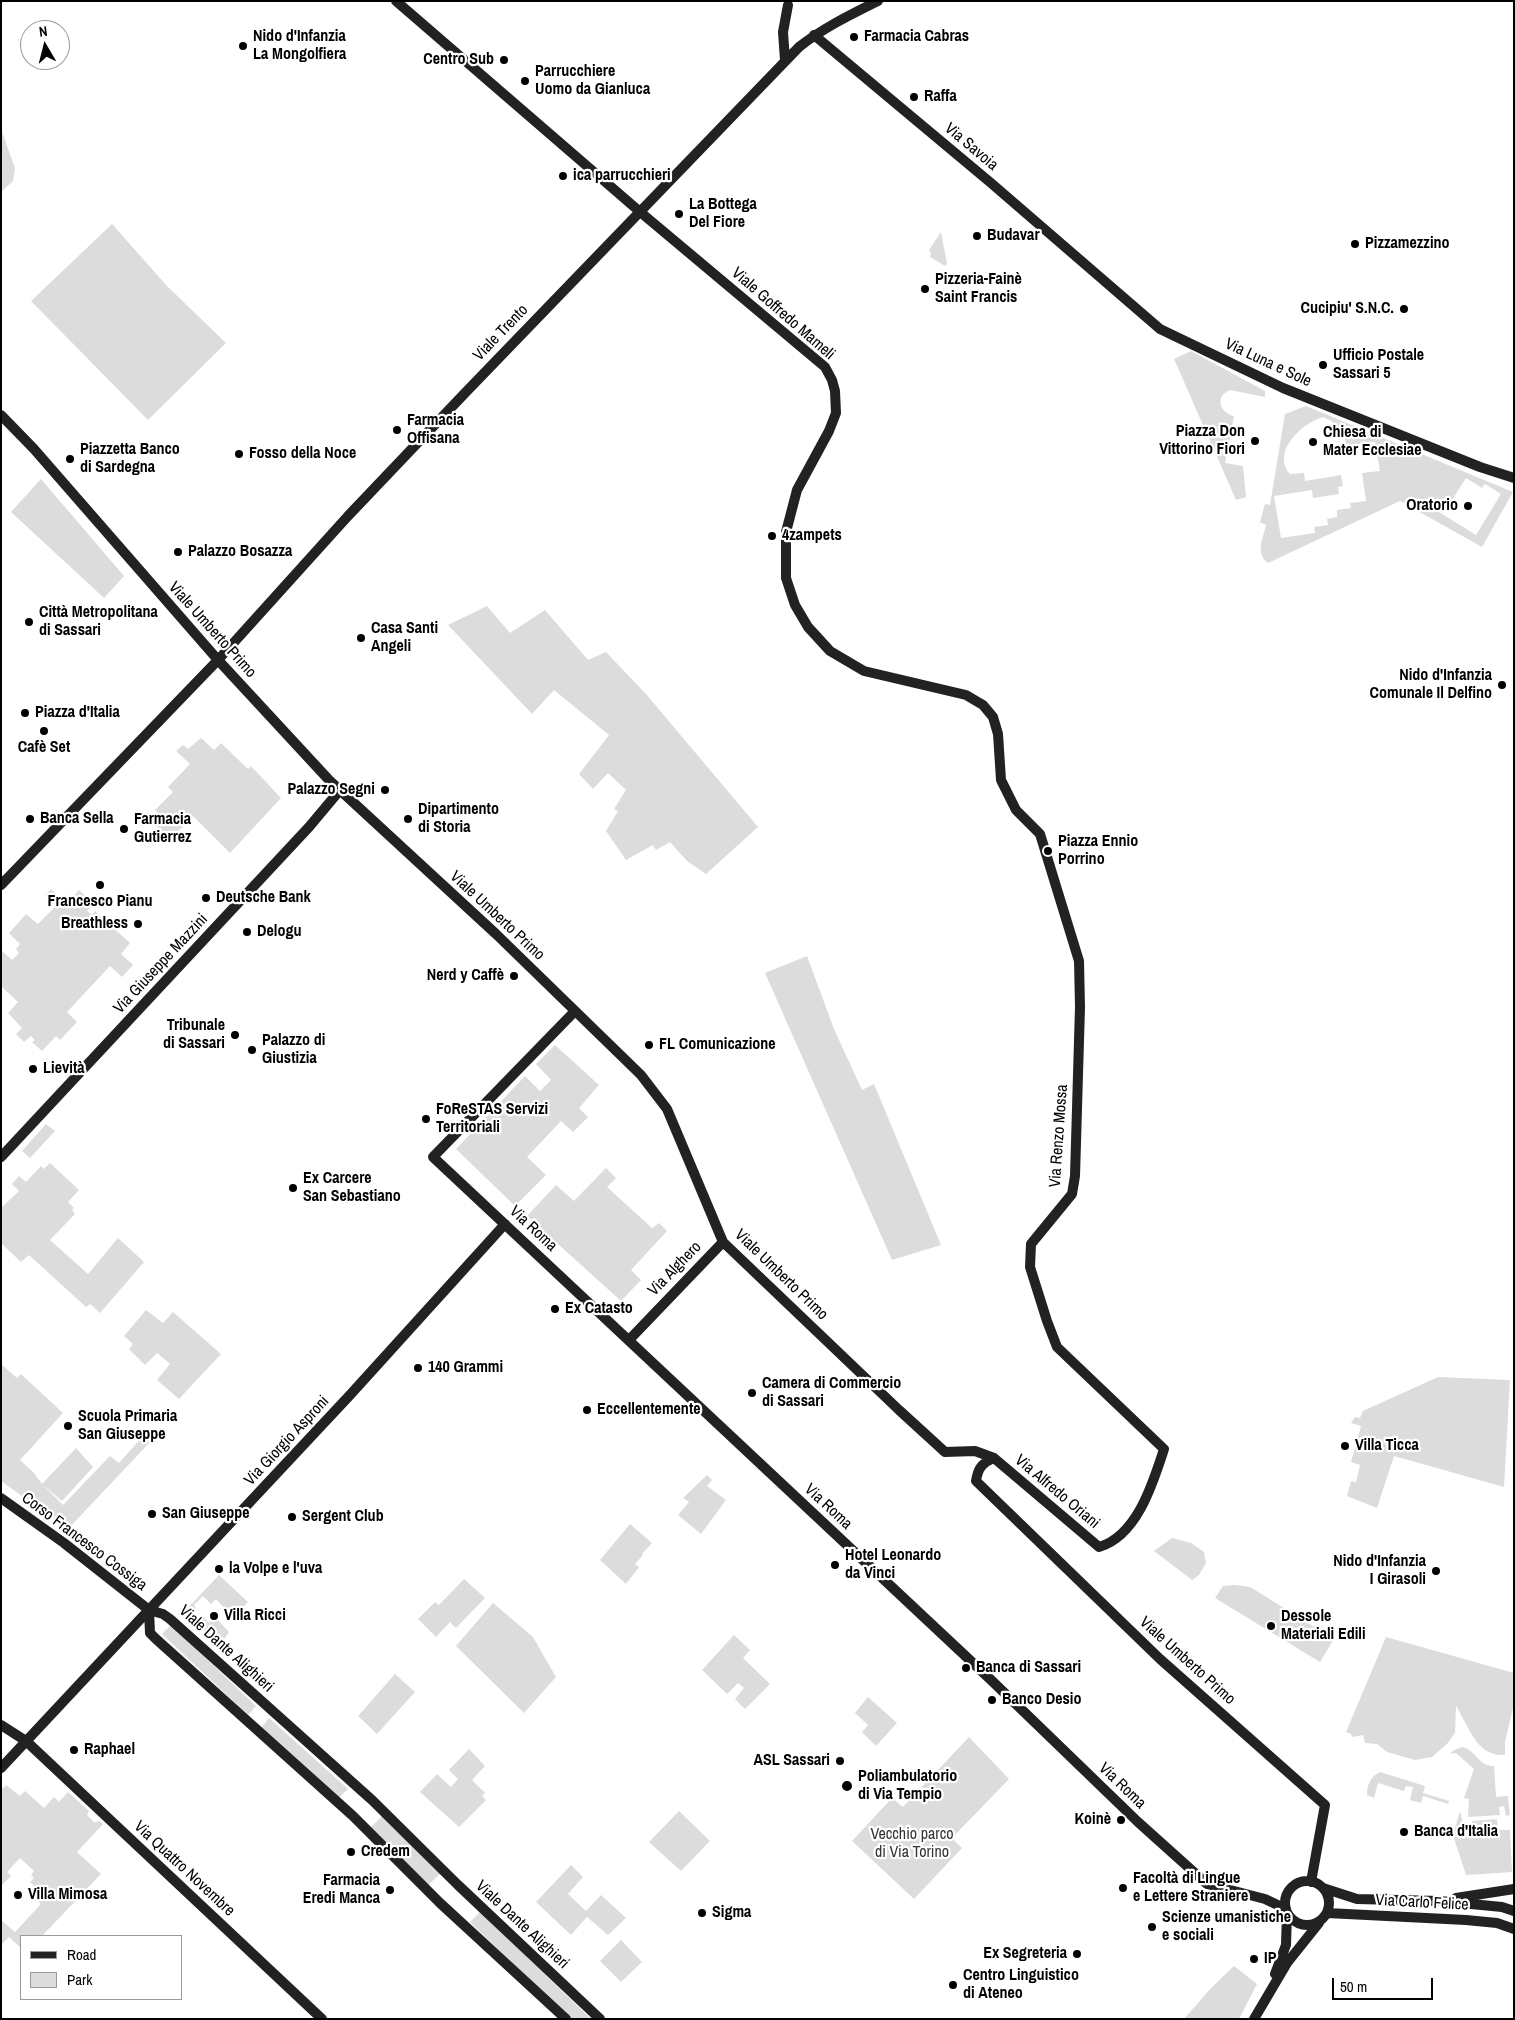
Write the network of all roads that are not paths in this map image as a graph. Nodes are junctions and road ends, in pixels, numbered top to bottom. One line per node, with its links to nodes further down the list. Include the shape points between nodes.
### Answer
1 (396, 1): 6 (main road, Viale Goffredo Mameli)
2 (878, 1): 4 (main road, Viale Trento)
3 (788, 5): 5 (main road, via 783,32)
4 (814, 35): 5 (main road, Viale Trento); 7 (main road, Via Savoia)
5 (785, 60): 6 (main road, Viale Trento)
6 (639, 211): 10 (main road, Viale Trento, via 365,498); 12 (main road, Viale Goffredo Mameli, via 825,367 832,380 836,414 797,490 786,532 786,578 795,604 808,627 830,651 864,671 966,695 983,705 998,734 1001,780 1016,810 1040,834)
7 (1107, 284): 9 (main road, Via Luna e Sole, via 1160,328 1267,381)
8 (1, 415): 10 (main road, Viale Umberto Primo)
9 (1514, 478)
10 (218, 660): 11 (main road, Viale Umberto Primo); 13 (main road, Viale Trento)
11 (340, 790): 14 (main road, Viale Umberto Primo); 15 (main road, Via Giuseppe Mazzini)
12 (1056, 884): 19 (main road, Via Renzo Mossa, via 1079,961 1075,1176 1072,1194 1031,1244 1030,1267 1057,1347)
13 (1, 885)
14 (576, 1011): 16 (main road, Via Roma, via 433,1157); 17 (main road, Viale Umberto Primo, via 641,1076 666,1109)
15 (1, 1157)
16 (505, 1224): 18 (main road, Via Roma); 24 (main road, Via Giorgio Asproni)
17 (723, 1242): 18 (main road, Via Alghero); 20 (main road, Viale Umberto Primo)
18 (629, 1340): 32 (main road, Via Roma, via 1207,1884 1265,1899)
19 (1164, 1449): 21 (main road, Via Alfredo Oriani, via 1146,1501 1122,1534 1112,1543 1099,1547)
20 (945, 1452): 21 (main road, Via Alfredo Oriani, via 974,1451)
21 (994, 1458): 22 (main road, Via Alfredo Oriani, via 983,1462)
22 (976, 1481): 28 (main road, Viale Umberto Primo, via 1160,1659 1325,1805)
23 (1, 1498): 24 (main road, Corso Francesco Cossiga, via 64,1542)
24 (149, 1610): 26 (main road, Via Giorgio Asproni); 38 (main road, via 150,1633 156,1639 353,1816 440,1903); 39 (main road, Viale Dante Alighieri, via 170,1619 372,1800)
25 (1, 1725): 26 (main road, Via Quattro Novembre)
26 (26, 1741): 27 (main road, Via Giorgio Asproni); 37 (main road, Via Quattro Novembre)
27 (1, 1768)
28 (1311, 1882): 29 (main road); 32 (main road, via 1304,1881 1292,1887 1285,1899)
29 (1323, 1888): 31 (main road, via 1357,1900); 34 (main road, via 1329,1900)
30 (1514, 1890): 31 (main road)
31 (1440, 1901): 33 (main road, Via Carlo Felice)
32 (1286, 1911): 34 (main road, via 1290,1918 1302,1925 1316,1924); 36 (main road, via 1286,1945)
33 (1514, 1911)
34 (1324, 1916): 35 (main road, Via Carlo Felice, via 1466,1920 1497,1923); 36 (main road, via 1287,1963)
35 (1514, 1929)
36 (1266, 1997): 40 (main road)
37 (322, 2019)
38 (566, 2019)
39 (600, 2019)
40 (1254, 2019)

